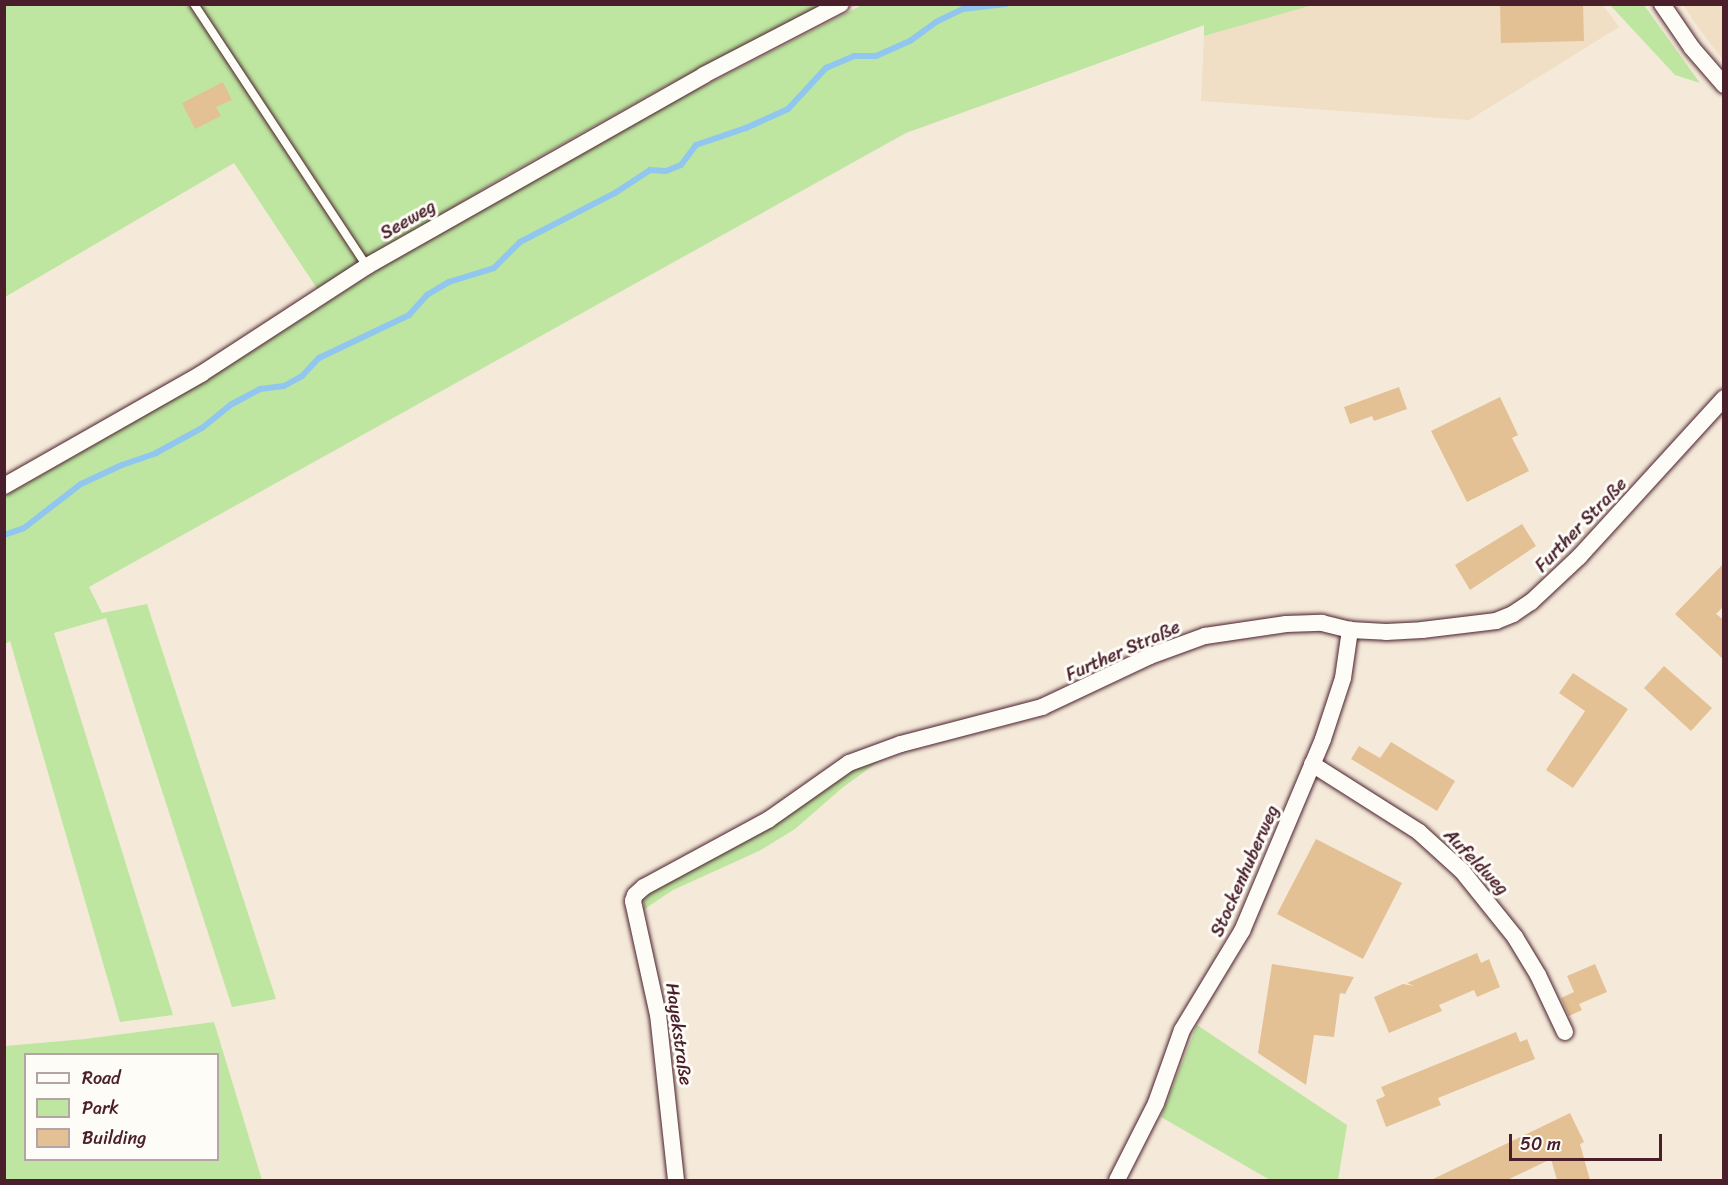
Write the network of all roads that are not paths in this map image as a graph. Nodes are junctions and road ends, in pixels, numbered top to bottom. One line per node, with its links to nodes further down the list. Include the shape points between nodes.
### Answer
1 (194, 4): 5 (lane)
2 (841, 4): 5 (street, Seeweg, via 694,80)
3 (1662, 4): 4 (street, via 1696,54)
4 (1724, 85)
5 (367, 266): 7 (street, Seeweg, via 201,374)
6 (1724, 398): 8 (street, Further Straße, via 1579,557 1513,614 1463,627)
7 (4, 486)
8 (1350, 630): 9 (street, Stockenhuberweg, via 1342,678); 10 (street, Further Straße, via 1322,623 1286,624 1205,636 1150,656 1042,708 872,754 849,763 768,820 658,878)
9 (1312, 764): 11 (street, Aufeldweg, via 1419,832 1462,871 1515,937); 13 (street, Stockenhuberweg, via 1242,931 1182,1030 1156,1103)
10 (635, 895): 12 (street, Hayekstraße, via 663,1048)
11 (1565, 1032)
12 (676, 1180)
13 (1117, 1180)

